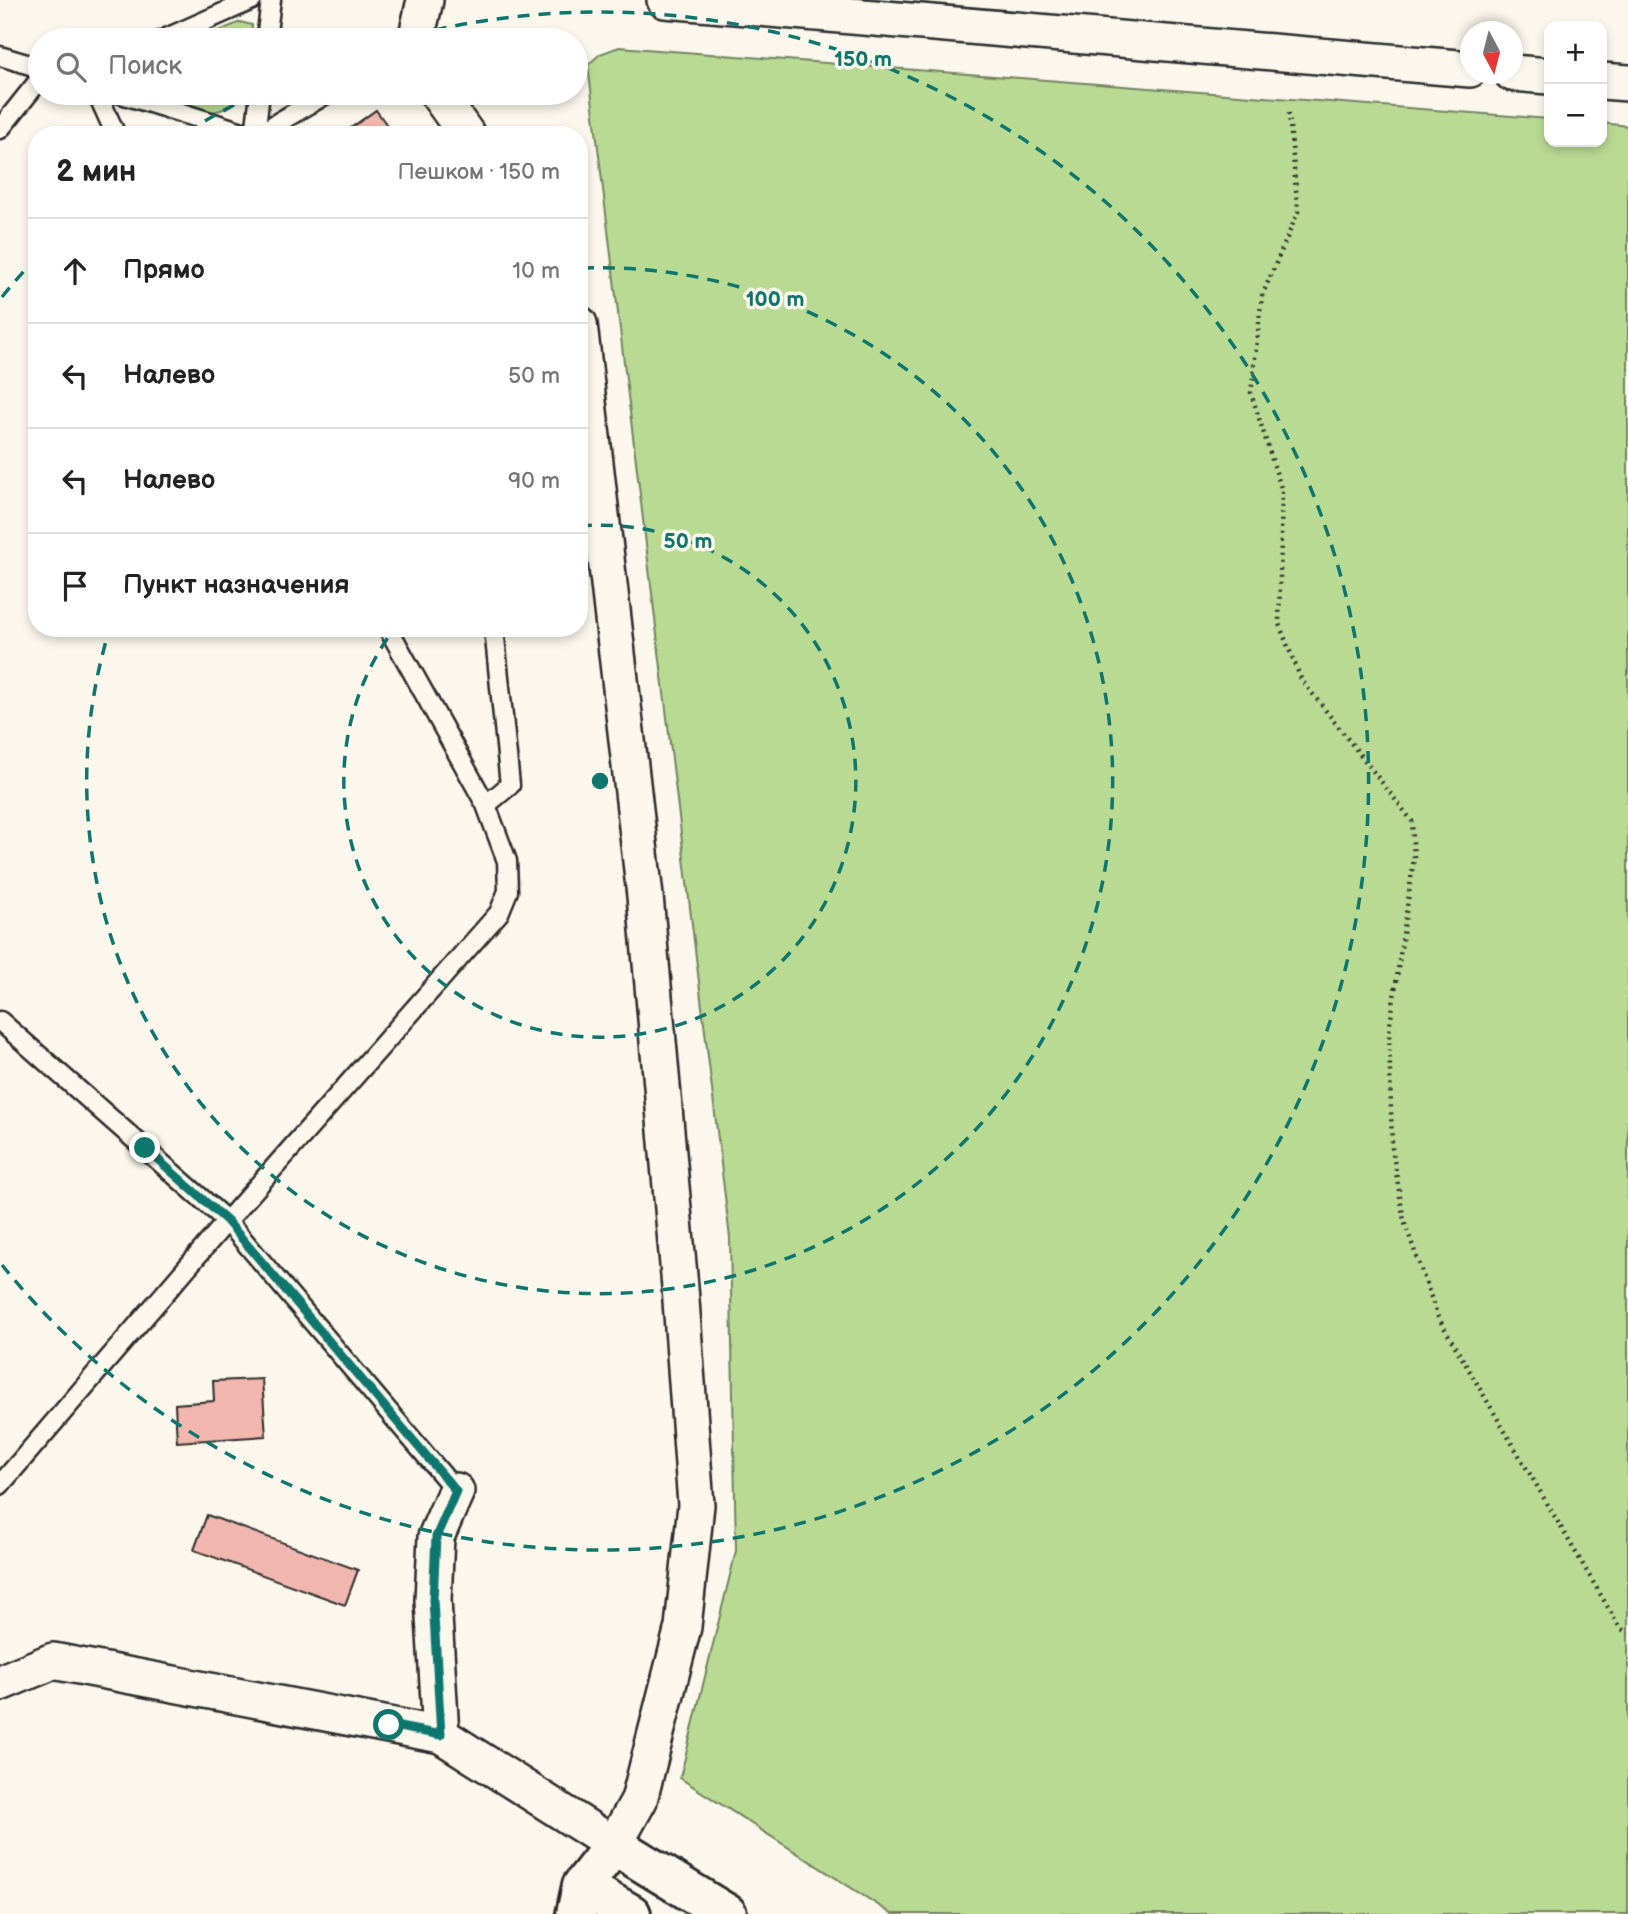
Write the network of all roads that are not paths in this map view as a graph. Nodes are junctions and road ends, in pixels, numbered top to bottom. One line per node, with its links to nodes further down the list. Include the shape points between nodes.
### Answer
1 (252, 0): 5 (lane)
2 (271, 0): 6 (lane)
3 (425, 0): 7 (street)
4 (665, 0): 10 (street)
5 (189, 28)
6 (268, 28)
7 (419, 28)
8 (0, 56): 9 (lane)
9 (28, 64)
10 (1460, 68)
11 (1523, 74): 12 (street)
12 (1544, 76)
13 (1607, 81): 14 (street)
14 (1628, 83)
15 (28, 94): 26 (lane)
16 (102, 105): 21 (lane)
17 (157, 105): 22 (lane)
18 (259, 105): 23 (lane)
19 (307, 105): 24 (lane)
20 (446, 105): 25 (street)
21 (112, 126)
22 (226, 126)
23 (256, 126)
24 (271, 126)
25 (461, 126)
26 (0, 128)
27 (588, 402): 37 (street, via 645,896 696,1505 683,1627 639,1800)
28 (393, 637): 30 (lane)
29 (495, 637): 30 (lane, via 510,785)
30 (486, 805): 32 (lane, via 508,861 508,891 499,913)
31 (0, 1021): 32 (lane)
32 (227, 1221): 33 (lane); 34 (lane)
33 (0, 1485)
34 (456, 1491): 36 (street, via 436,1537 433,1600)
35 (0, 1684): 36 (street, via 53,1661)
36 (441, 1735): 37 (street)
37 (614, 1845): 38 (street); 40 (street)
38 (579, 1900): 39 (street)
39 (631, 1914)
40 (727, 1914)

